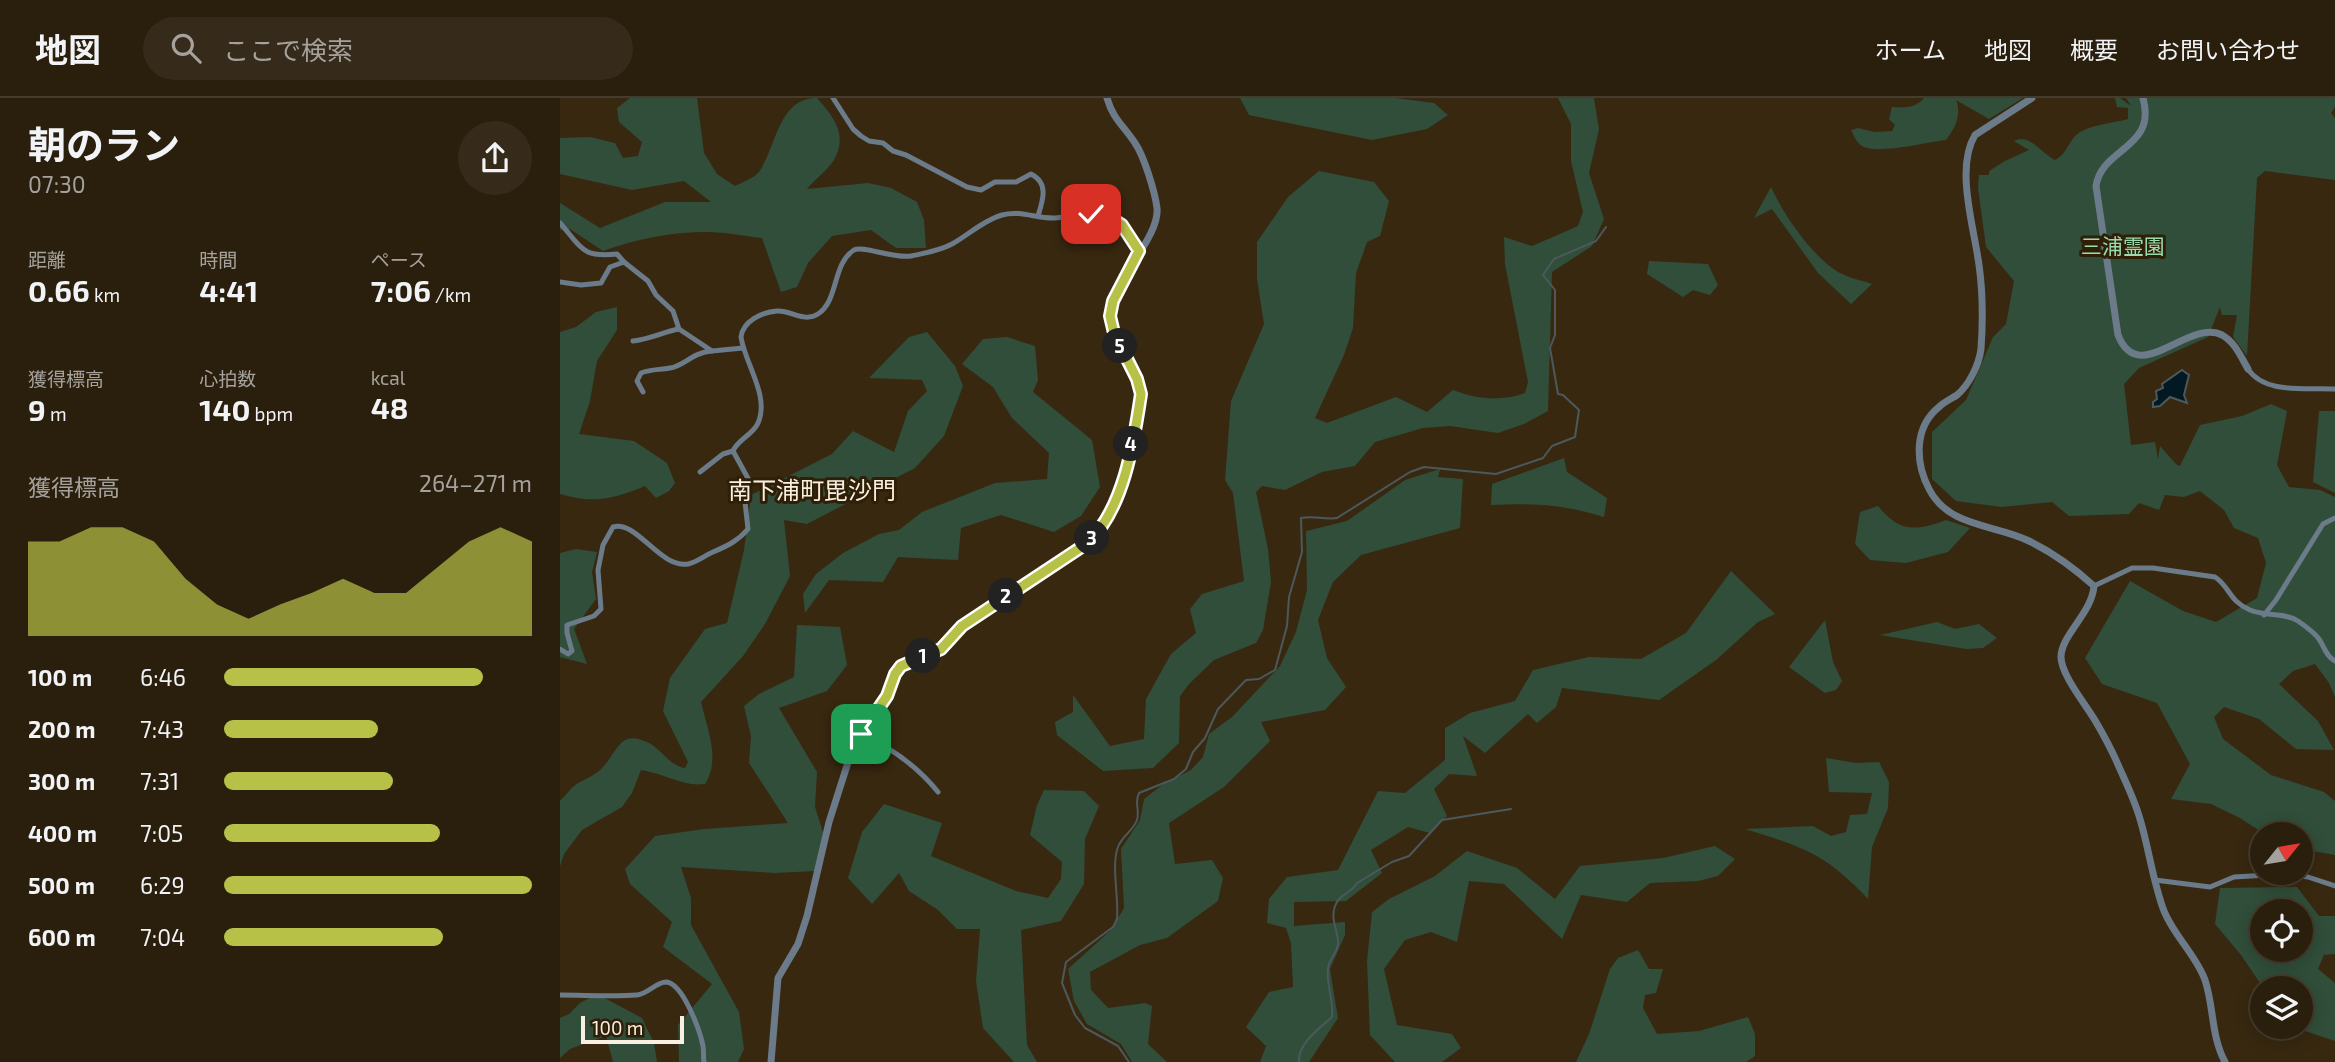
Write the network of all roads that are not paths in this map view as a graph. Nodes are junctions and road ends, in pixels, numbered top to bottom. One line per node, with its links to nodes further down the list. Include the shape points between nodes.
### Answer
1 (833, 98): 5 (street, via 861,136 967,187 981,190 995,181 1016,181 1031,174 1038,178 1044,195)
2 (1107, 98): 7 (street, via 1112,114 1140,152 1157,209 1154,227)
3 (2032, 98): 20 (street, via 1975,135 1970,143 1966,174 1983,317 1980,357 1970,380 1930,416 1922,430 1919,465 1930,491 1948,512 2028,540 2064,560)
4 (2143, 98): 14 (street, via 2146,116 2142,131 2100,171 2096,186 2118,335 2126,349 2147,356 2204,331 2218,333 2235,347)
5 (1038, 216): 7 (street, via 1052,219 1084,212 1114,220); 12 (street, via 1017,213 994,218 938,251 900,258 855,250 847,257 821,312 804,317 778,311 753,319 743,328)
6 (560, 223): 8 (street, via 589,254 617,254)
7 (1139, 251): 24 (street, via 1110,316 1140,387 1140,401 1124,480 1100,530 962,626 941,649 901,666)
8 (624, 262): 9 (street, via 610,267 601,283); 10 (street, via 648,281 673,311)
9 (560, 282)
10 (679, 329): 11 (street); 13 (street)
11 (633, 341)
12 (743, 348): 13 (street); 17 (street, via 760,395 761,413 754,431)
13 (712, 351): 16 (street, via 699,352 673,368 641,373 637,381)
14 (2248, 369): 15 (street, via 2264,383)
15 (2335, 388)
16 (643, 392)
17 (733, 451): 18 (street); 22 (street, via 750,482 746,533 729,546 683,564 664,558 625,527 613,527 603,545 598,576 601,610 567,625 572,651)
18 (700, 472)
19 (2335, 518): 21 (street, via 2323,524)
20 (2094, 586): 21 (street, via 2132,568 2215,577 2235,602); 26 (street, via 2090,604 2063,646 2063,668 2096,721 2132,795)
21 (2264, 615): 23 (street, via 2297,621 2318,636 2328,657)
22 (560, 649)
23 (2335, 661)
24 (861, 734): 25 (street, via 887,746 922,772); 30 (street, via 829,822 798,944 778,978)
25 (938, 792)
26 (2155, 880): 27 (street, via 2210,887 2234,877 2286,874); 31 (street, via 2167,918 2204,977)
27 (2335, 886)
28 (560, 995): 29 (street, via 636,995 669,982 679,988 696,1021)
29 (704, 1062)
30 (771, 1062)
31 (2225, 1062)

